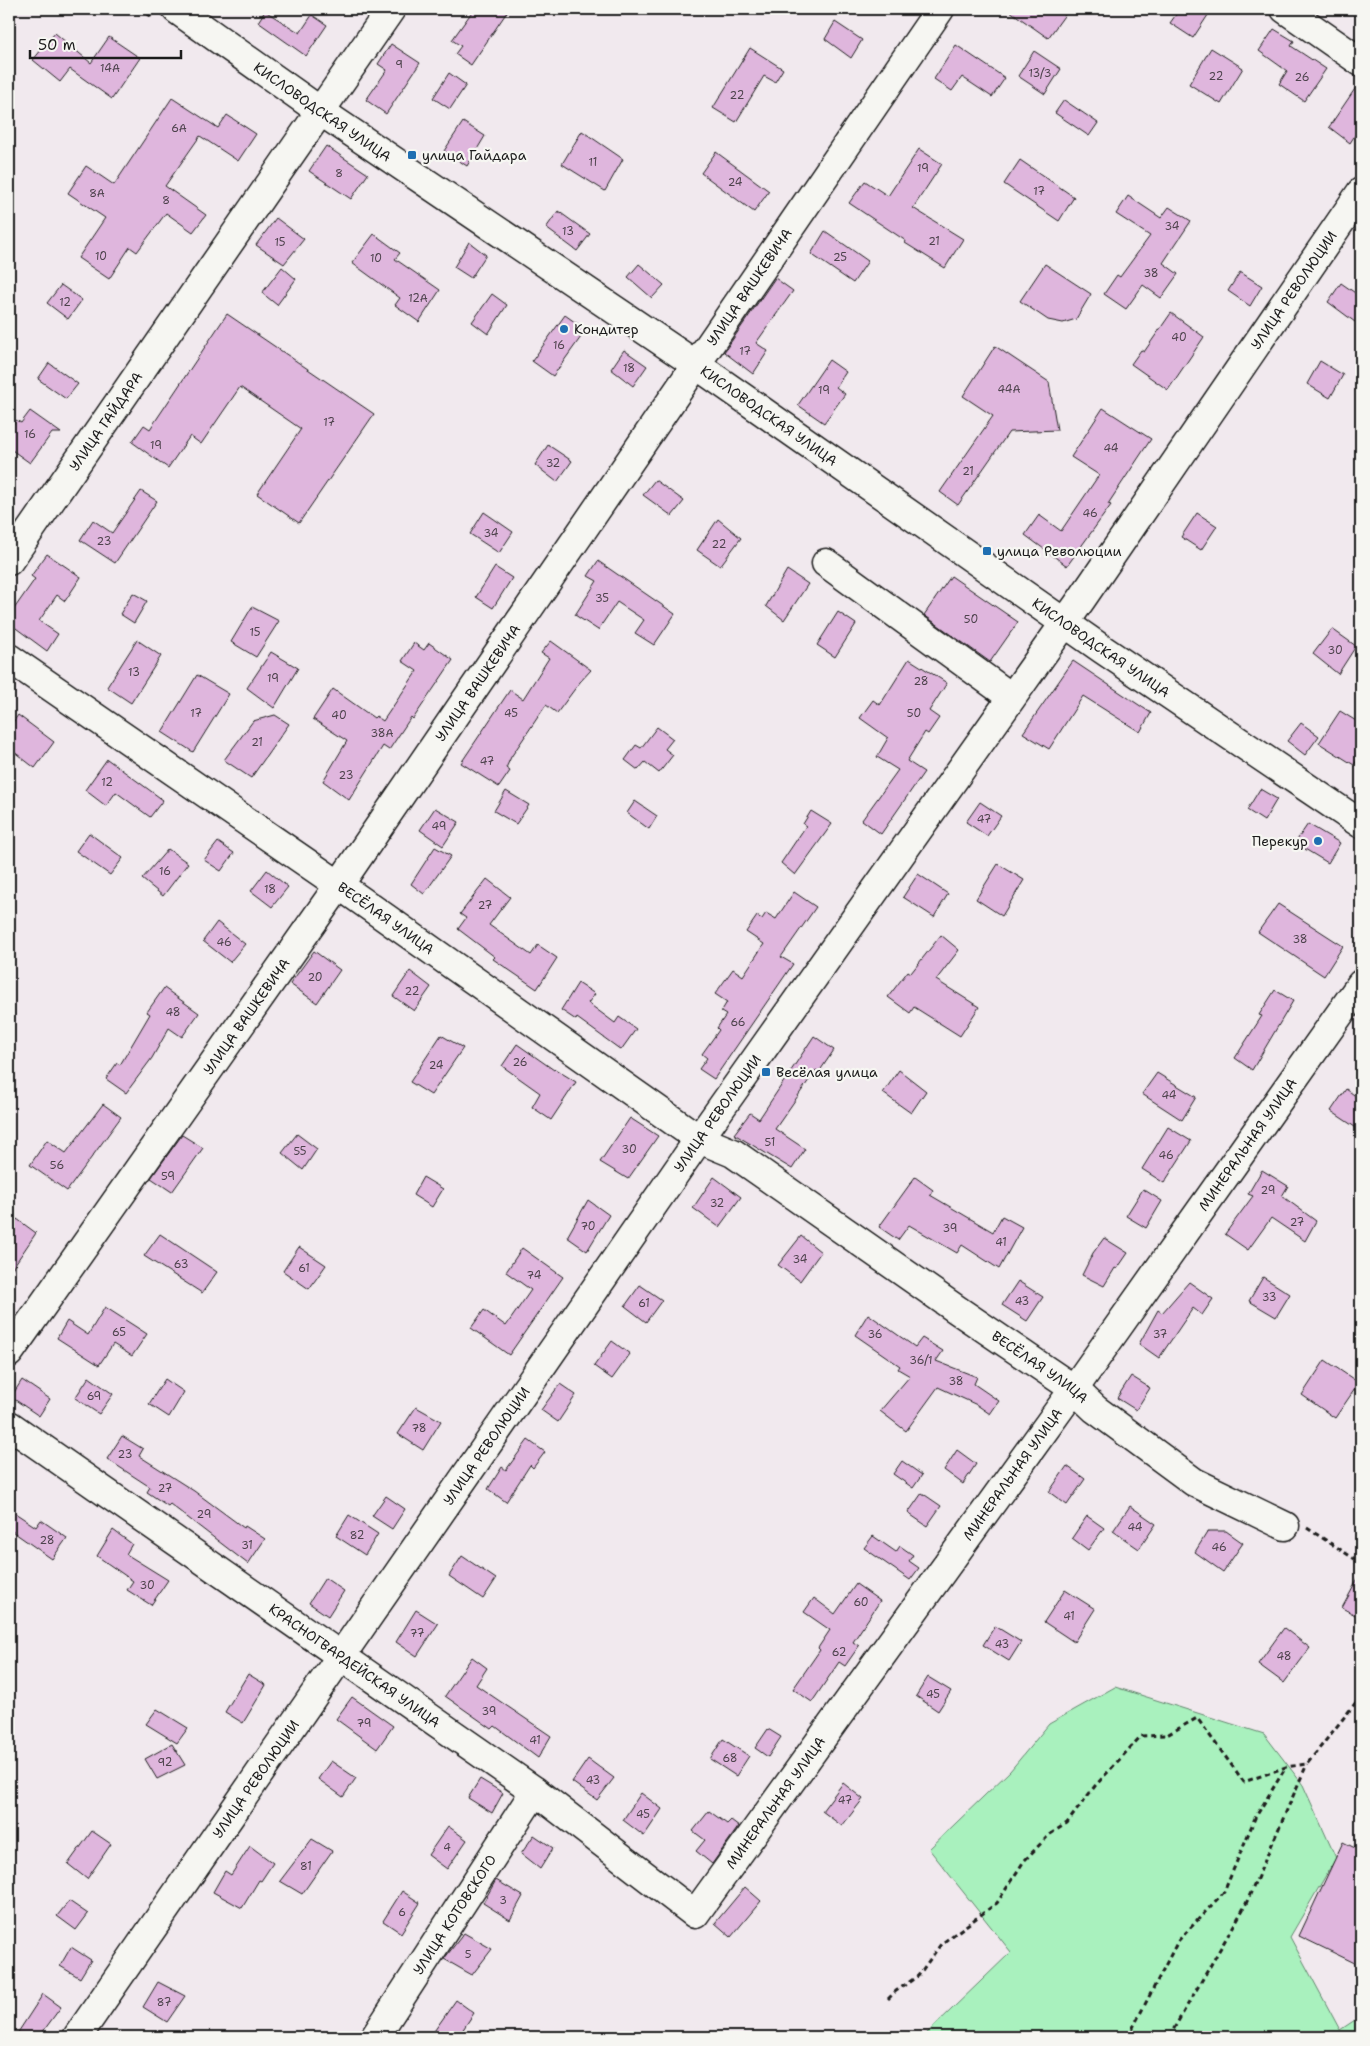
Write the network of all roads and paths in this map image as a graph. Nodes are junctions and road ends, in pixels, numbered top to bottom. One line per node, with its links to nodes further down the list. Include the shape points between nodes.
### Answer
1 (176, 9): 6 (street, КИСЛОВОДСКАЯ УЛИЦА)
2 (391, 9): 6 (street, УЛИЦА ГАЙДАРА)
3 (940, 9): 8 (street, УЛИЦА ВАШКЕВИЧА)
4 (1285, 9): 5 (street)
5 (1361, 62)
6 (320, 111): 8 (street, КИСЛОВОДСКАЯ УЛИЦА); 9 (street, УЛИЦА ГАЙДАРА)
7 (1361, 192): 11 (street, УЛИЦА РЕВОЛЮЦИИ)
8 (695, 364): 11 (street, КИСЛОВОДСКАЯ УЛИЦА); 15 (street, УЛИЦА ВАШКЕВИЧА)
9 (9, 561)
10 (826, 563): 13 (street)
11 (1065, 623): 13 (street, УЛИЦА РЕВОЛЮЦИИ); 14 (street, КИСЛОВОДСКАЯ УЛИЦА)
12 (9, 658): 15 (street, ВЕСЁЛАЯ УЛИЦА)
13 (1011, 697): 17 (street, УЛИЦА РЕВОЛЮЦИИ)
14 (1361, 824)
15 (339, 885): 17 (street, ВЕСЁЛАЯ УЛИЦА); 18 (street, УЛИЦА ВАШКЕВИЧА)
16 (1361, 984): 19 (street, МИНЕРАЛЬНАЯ УЛИЦА)
17 (699, 1138): 19 (street, ВЕСЁЛАЯ УЛИЦА, via 733,1153); 23 (street, УЛИЦА РЕВОЛЮЦИИ)
18 (9, 1352)
19 (1074, 1389): 21 (street, ВЕСЁЛАЯ УЛИЦА, via 1095,1409 1194,1482); 28 (street, МИНЕРАЛЬНАЯ УЛИЦА)
20 (9, 1425): 23 (street, КРАСНОГВАРДЕЙСКАЯ УЛИЦА)
21 (1285, 1526): 22 (path, via 1295,1520)
22 (1361, 1563)
23 (341, 1656): 27 (street, КРАСНОГВАРДЕЙСКАЯ УЛИЦА); 30 (street, УЛИЦА РЕВОЛЮЦИИ)
24 (1361, 1696): 25 (path)
25 (1307, 1764): 26 (path); 33 (path, via 1245,1906)
26 (1286, 1767): 29 (path, via 1244,1782 1197,1718 1167,1735 1141,1736 1095,1786 1067,1823 1049,1835 1024,1862 997,1903 941,1944 918,1976); 32 (path, via 1255,1818 1224,1892 1178,1941)
27 (535, 1791): 28 (street, КРАСНОГВАРДЕЙСКАЯ УЛИЦА); 31 (street, УЛИЦА КОТОВСКОГО)
28 (695, 1914)
29 (888, 1999)
30 (77, 2037)
31 (375, 2037)
32 (1128, 2037)
33 (1169, 2037)

